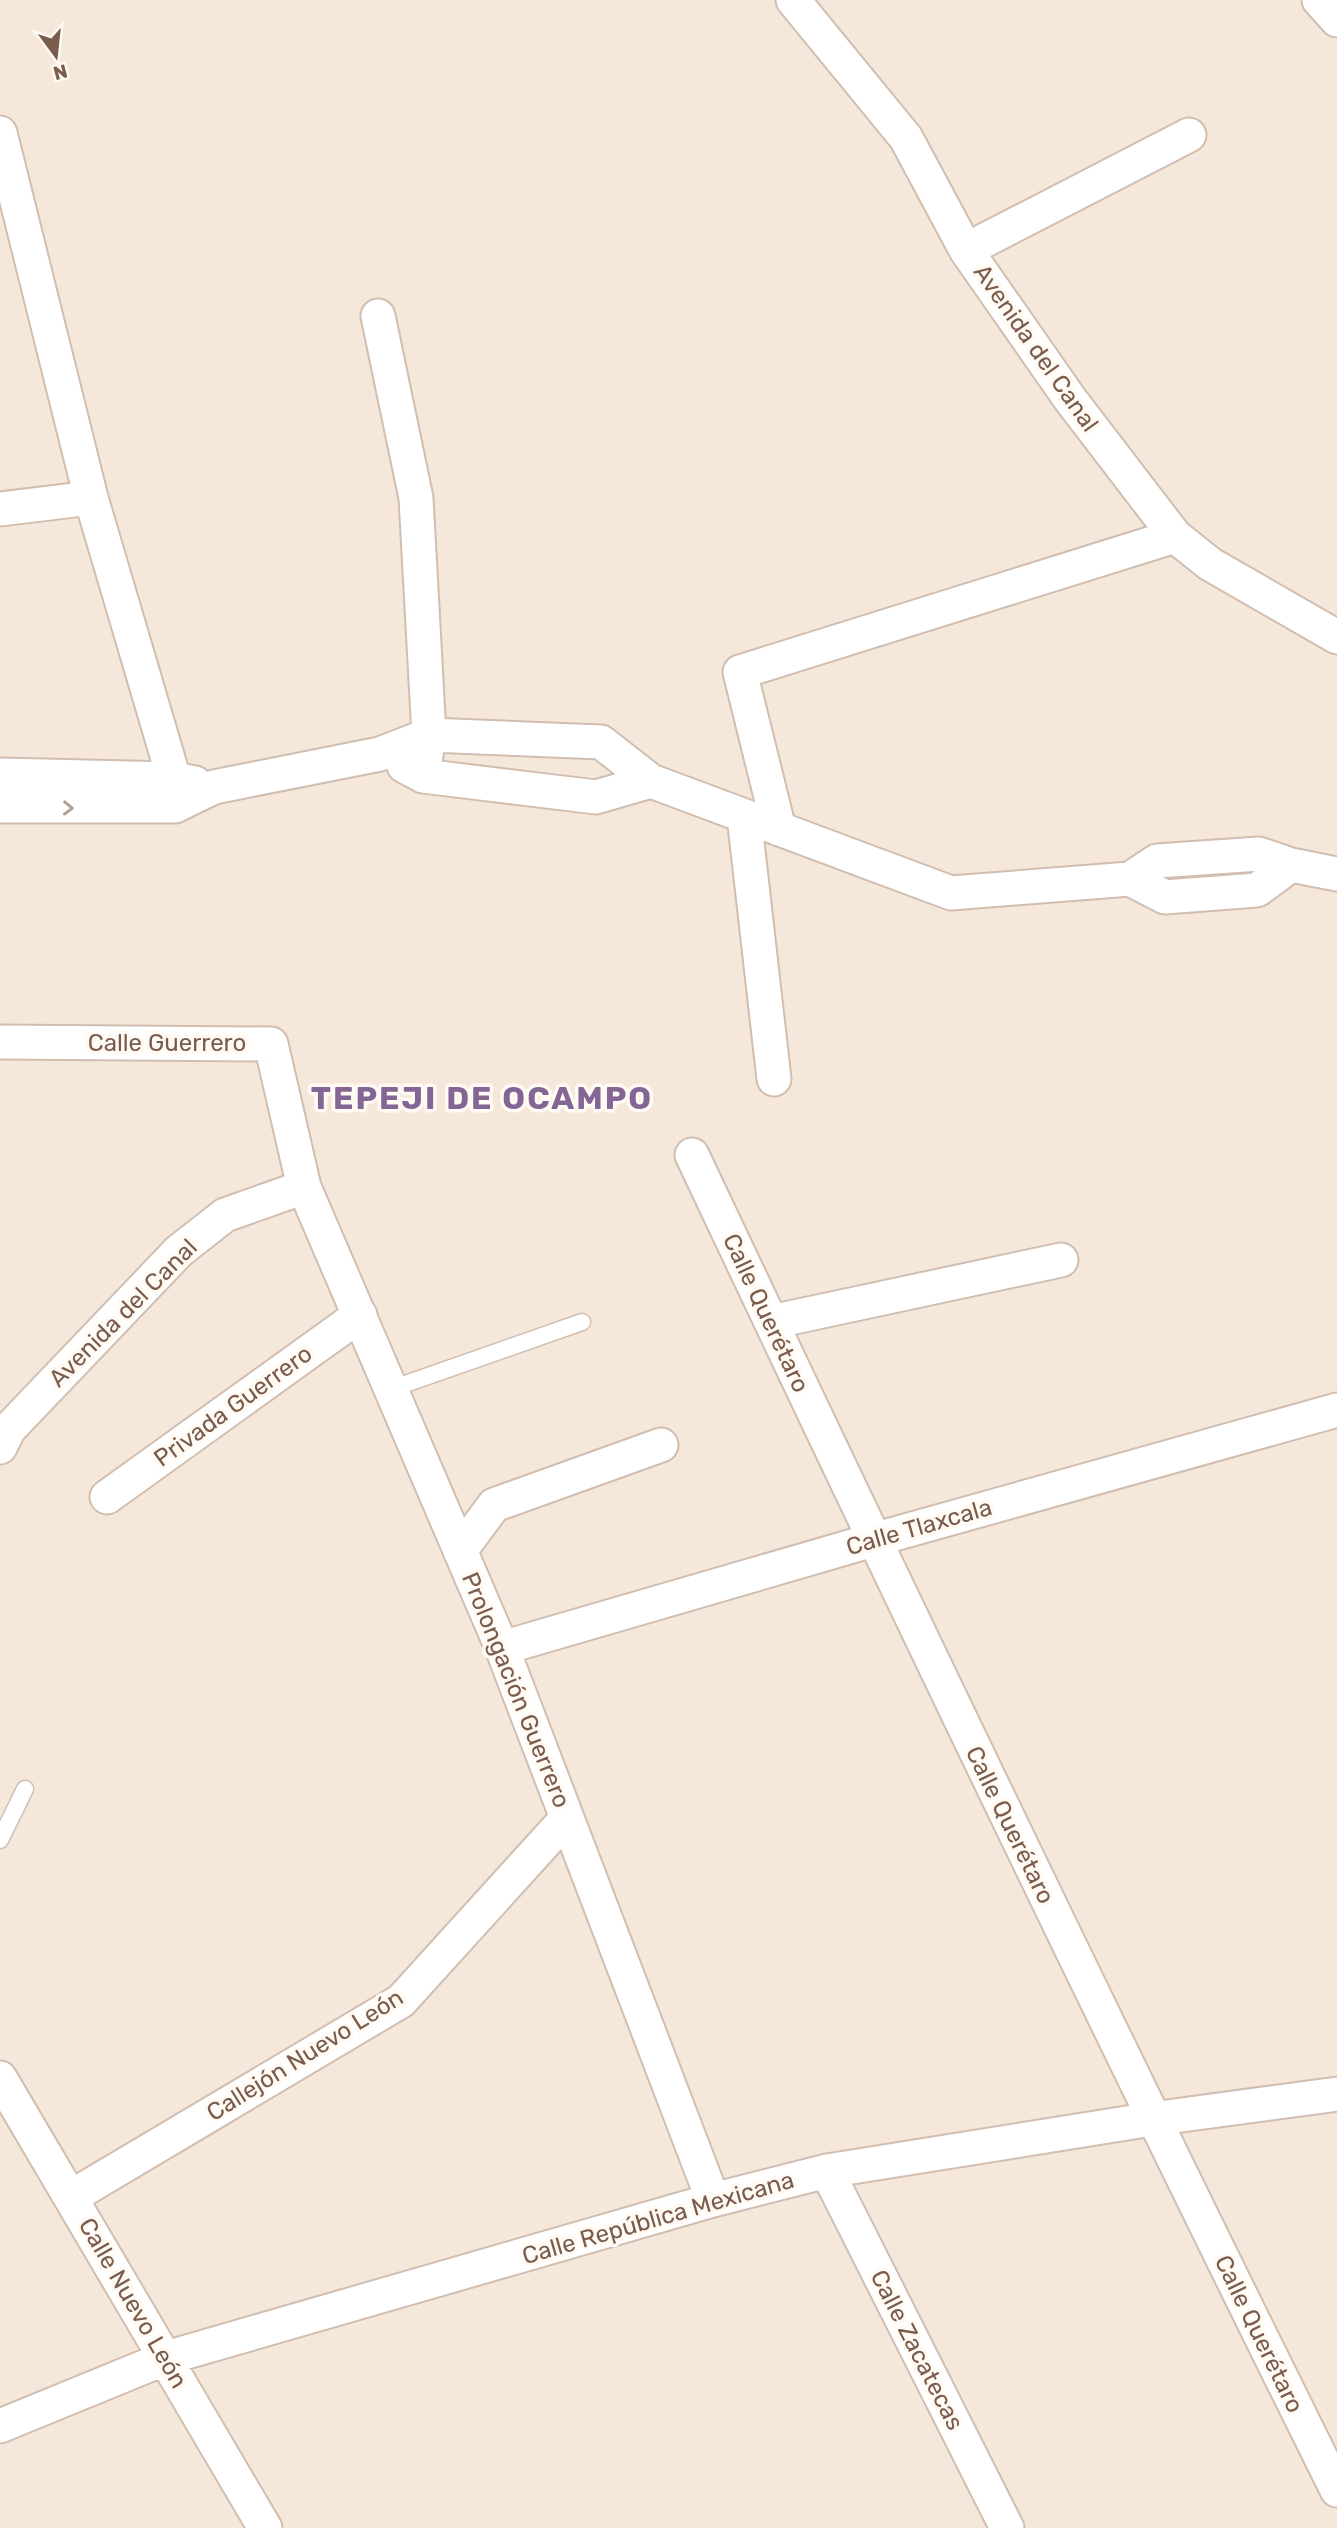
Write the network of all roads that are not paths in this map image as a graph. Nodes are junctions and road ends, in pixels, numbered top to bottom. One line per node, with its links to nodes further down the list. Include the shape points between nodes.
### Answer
1 (793, 0): 6 (street, Avenida del Canal, via 906,138)
2 (1319, 0): 3 (street)
3 (1337, 20)
4 (0, 134): 8 (street)
5 (1189, 135): 6 (street)
6 (966, 250): 10 (street, Avenida del Canal, via 1070,399)
7 (378, 316): 12 (street, via 416,498)
8 (92, 498): 9 (street); 17 (street)
9 (0, 509)
10 (1175, 536): 11 (street, Avenida del Canal, via 1210,564); 20 (street, via 740,672)
11 (1337, 637)
12 (429, 735): 13 (street); 15 (street); 16 (street, via 601,742)
13 (380, 754): 15 (street); 17 (street)
14 (0, 775): 17 (street)
15 (423, 776): 16 (street, via 596,797)
16 (651, 781): 19 (street)
17 (175, 793): 18 (street, one-way to 17)
18 (0, 806)
19 (744, 816): 20 (street); 23 (street)
20 (779, 830): 21 (street, via 951,894 1130,879 1165,897 1257,890 1292,865)
21 (1337, 874)
22 (0, 1042): 25 (street, Calle Guerrero, via 271,1044)
23 (774, 1079)
24 (692, 1155): 29 (street, Calle Querétaro)
25 (304, 1187): 27 (street, Prolongación Guerrero); 33 (street, Avenida del Canal, via 225,1215 179,1251 9,1429)
26 (1061, 1260): 29 (street)
27 (359, 1315): 30 (street, Prolongación Guerrero); 34 (street, Privada Guerrero)
28 (582, 1322): 30 (lane)
29 (771, 1322): 35 (street, Calle Querétaro)
30 (391, 1389): 36 (street, Prolongación Guerrero)
31 (1337, 1410): 35 (street, Calle Tlaxcala)
32 (661, 1445): 36 (street, via 494,1506)
33 (0, 1447)
34 (107, 1497)
35 (873, 1540): 37 (street, Calle Tlaxcala); 43 (street, Calle Querétaro)
36 (460, 1551): 37 (street, Prolongación Guerrero)
37 (502, 1648): 39 (street, Prolongación Guerrero)
38 (25, 1789): 40 (lane)
39 (567, 1818): 45 (street, Callejón Nuevo León, via 401,2001); 46 (street, Prolongación Guerrero)
40 (0, 1840)
41 (0, 2078): 45 (street, Calle Nuevo León)
42 (1337, 2094): 43 (street, Calle República Mexicana)
43 (1152, 2119): 44 (street, Calle República Mexicana); 49 (street, Calle Querétaro)
44 (827, 2171): 46 (street, Calle República Mexicana); 51 (street, Calle Zacatecas)
45 (72, 2197): 47 (street, Calle Nuevo León)
46 (713, 2200): 47 (street, Calle República Mexicana)
47 (166, 2358): 48 (street, Calle República Mexicana); 50 (street, Calle Nuevo León)
48 (0, 2426)
49 (1337, 2490)
50 (265, 2528)
51 (1007, 2528)

